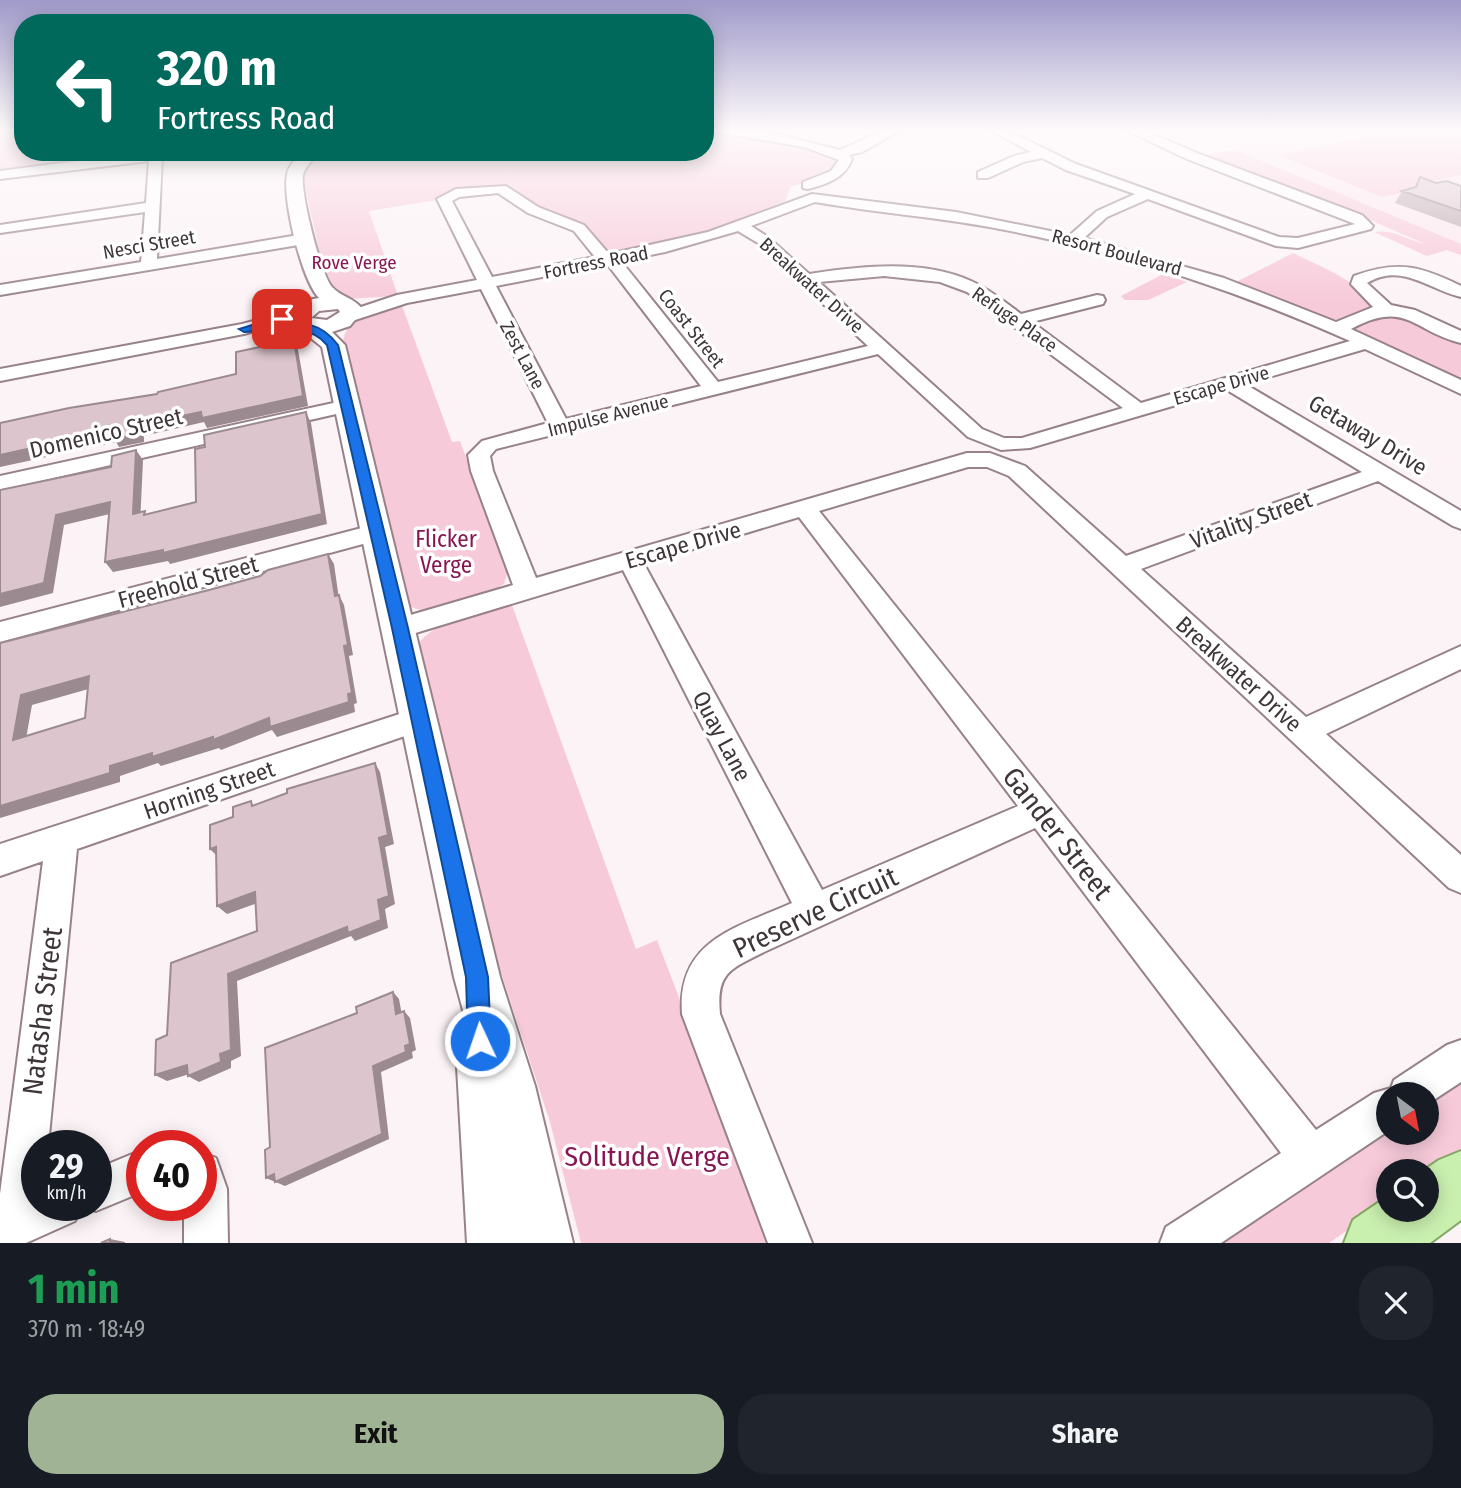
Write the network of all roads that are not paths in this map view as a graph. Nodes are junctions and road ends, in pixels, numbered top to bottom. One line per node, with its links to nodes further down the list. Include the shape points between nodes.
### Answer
1 (154, 187): 8 (street)
2 (295, 187): 13 (street)
3 (823, 187): 6 (street)
4 (1128, 187): 7 (street)
5 (1265, 187): 7 (street, via 1347,222 1287,243)
6 (820, 190): 9 (street, Fortress Road); 9 (street, Fortress Road, via 794,193); 12 (street, Resort Boulevard, via 851,201)
7 (1147, 194): 12 (street, via 1102,214)
8 (153, 206): 11 (street); 15 (street)
9 (783, 207): 10 (street, Fortress Road)
10 (740, 225): 14 (street, Fortress Road); 16 (street, Breakwater Drive)
11 (0, 229)
12 (1080, 238): 26 (street, Resort Boulevard, via 1205,277)
13 (304, 239): 15 (street, Nesci Street); 23 (street)
14 (608, 260): 17 (street, Fortress Road); 17 (street, via 579,228 533,210 501,189 447,196 444,203); 35 (street, Coast Street)
15 (149, 265): 18 (street, Nesci Street)
16 (806, 279): 24 (street, Refuge Place, via 867,273 944,278 974,289); 29 (street, Breakwater Drive)
17 (486, 284): 20 (street, Fortress Road); 39 (street, Zest Lane)
18 (0, 290)
19 (1461, 292): 22 (street, via 1408,269 1360,279 1359,284)
20 (403, 299): 23 (street, Fortress Road)
21 (1097, 300): 24 (street)
22 (1386, 310): 26 (street); 27 (street, via 1407,314)
23 (326, 318): 25 (street, Fortress Road); 38 (street)
24 (1018, 320): 37 (street, Refuge Place)
25 (244, 329): 32 (street, Fortress Road)
26 (1336, 329): 28 (street, Resort Boulevard)
27 (1461, 338)
28 (1364, 343): 30 (street); 31 (street, Resort Boulevard)
29 (881, 348): 35 (street, Impulse Avenue); 40 (street, Breakwater Drive)
30 (1339, 350): 33 (street, Escape Drive)
31 (1406, 365): 34 (street, Resort Boulevard); 36 (street, Resort Boulevard)
32 (0, 374)
33 (1237, 386): 37 (street, Escape Drive); 41 (street, Getaway Drive)
34 (1461, 388)
35 (713, 389): 39 (street, Impulse Avenue)
36 (1461, 397)
37 (1135, 406): 40 (street, Escape Drive)
38 (346, 407): 42 (street, Domenico Street); 45 (street)
39 (560, 426): 48 (street, Impulse Avenue, via 495,443 479,454)
40 (996, 452): 43 (street, Escape Drive); 47 (street, Breakwater Drive)
41 (1380, 473): 44 (street, Getaway Drive); 47 (street, Vitality Street)
42 (0, 483)
43 (805, 509): 46 (street, Escape Drive); 54 (street, Gander Street)
44 (1461, 522)
45 (377, 532): 49 (street); 50 (street, Freehold Street)
46 (630, 561): 48 (street, Escape Drive); 58 (street, Quay Lane)
47 (1122, 567): 53 (street, Breakwater Drive)
48 (528, 590): 49 (street, Escape Drive)
49 (400, 628): 52 (street)
50 (0, 632)
51 (1461, 657): 53 (street)
52 (418, 720): 55 (street, Horning Street); 59 (street)
53 (1302, 732): 57 (street, Breakwater Drive)
54 (1040, 811): 58 (street, Preserve Circuit); 63 (street, Gander Street)
55 (62, 839): 56 (street, Horning Street); 69 (street, Natasha Street)
56 (0, 860)
57 (1461, 877)
58 (814, 911): 73 (street, Preserve Circuit, via 715,959 703,977 699,997 712,1045)
59 (477, 977): 71 (street); 72 (street, via 510,1086)
60 (1461, 1059): 61 (street)
61 (1426, 1082)
62 (1376, 1115): 63 (street)
63 (1311, 1158): 74 (street)
64 (1461, 1182): 65 (main road)
65 (1439, 1198)
66 (25, 1221): 69 (street)
67 (206, 1221): 70 (street)
68 (1405, 1222): 75 (main road)
69 (9, 1228)
70 (206, 1243)
71 (495, 1243)
72 (545, 1243)
73 (790, 1243)
74 (1182, 1243)
75 (1376, 1243)

